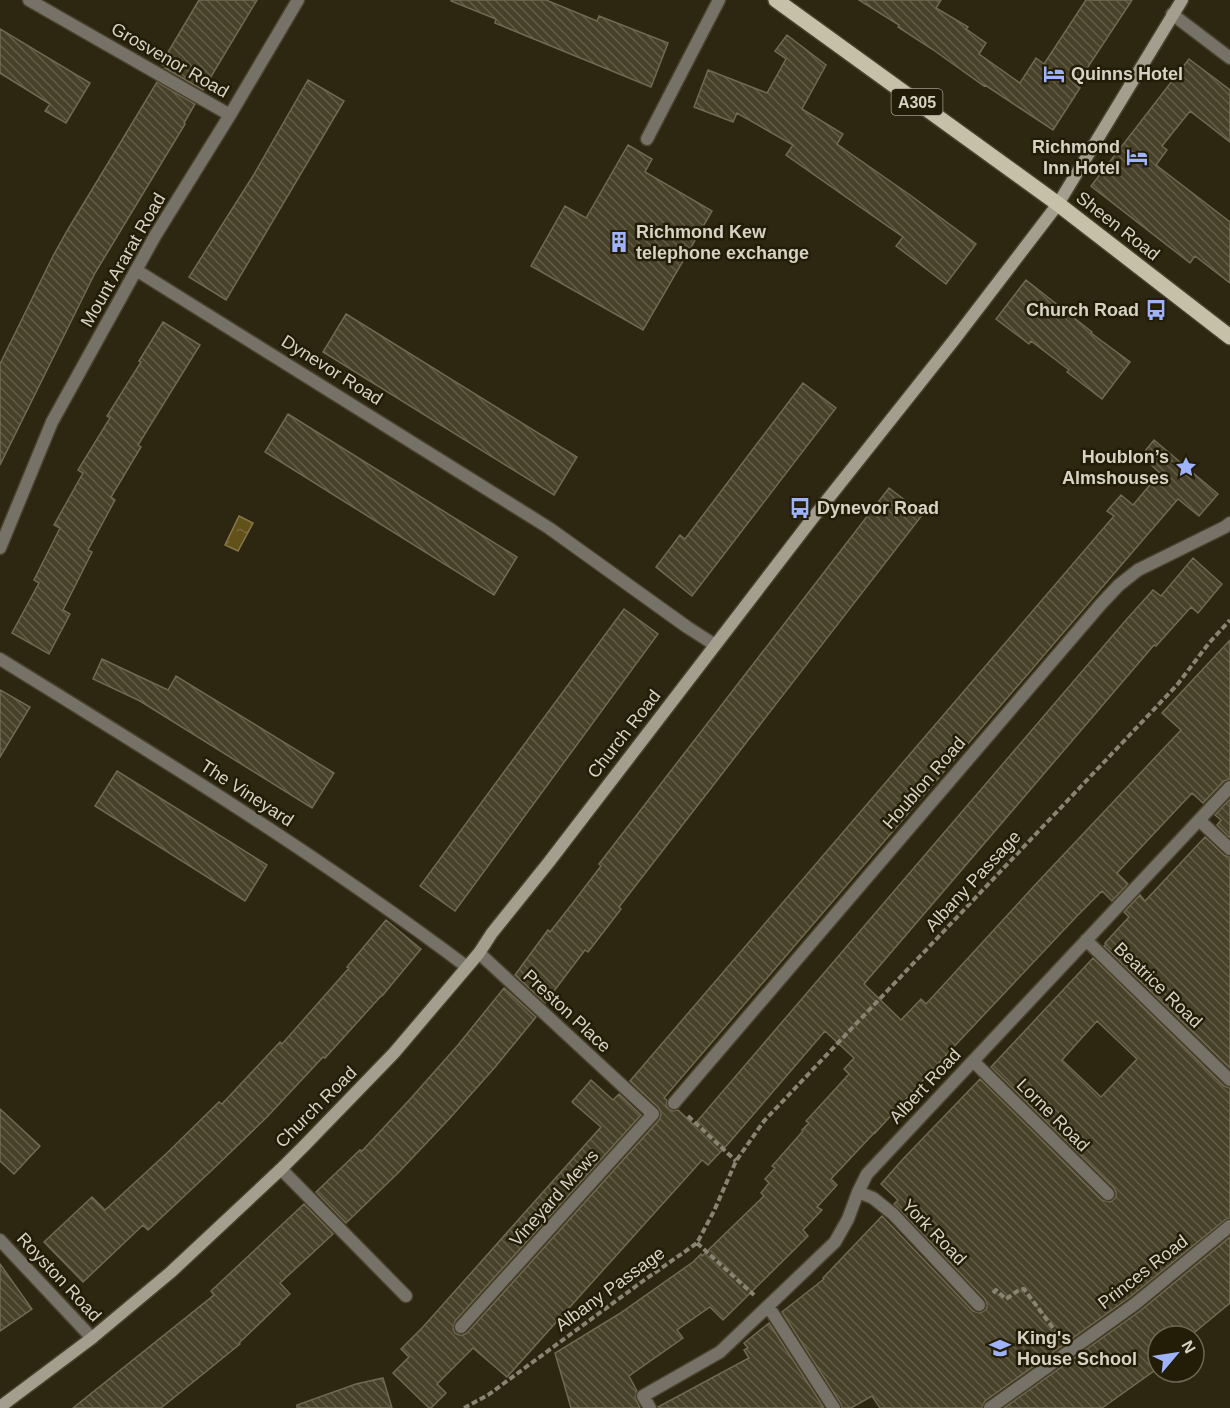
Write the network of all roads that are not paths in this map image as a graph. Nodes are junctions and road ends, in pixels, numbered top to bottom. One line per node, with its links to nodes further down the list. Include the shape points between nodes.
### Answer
1 (29, 0): 8 (street, Grosvenor Road)
2 (298, 0): 8 (street, Mount Ararat Road)
3 (719, 0): 9 (street)
4 (776, 0): 10 (main road, Sheen Road / A305)
5 (1182, 0): 6 (main road, Church Road)
6 (1172, 14): 7 (street); 10 (main road, Church Road)
7 (1230, 58)
8 (230, 115): 11 (street, Mount Ararat Road)
9 (647, 140)
10 (1058, 204): 12 (main road, Sheen Road / A305); 15 (main road, Church Road)
11 (136, 270): 14 (street, Mount Ararat Road, via 52,422); 15 (street, Dynevor Road, via 549,528)
12 (1230, 337)
13 (1230, 523): 26 (street, Houblon Road, via 1138,570 1119,585)
14 (0, 548)
15 (716, 645): 21 (main road, Church Road)
16 (0, 658): 22 (street, The Vineyard, via 258,820)
17 (1230, 787): 18 (street, Albert Road)
18 (1199, 820): 19 (street); 20 (street, Albert Road)
19 (1230, 849)
20 (1086, 940): 23 (street, Albert Road); 24 (street, Beatrice Road)
21 (479, 953): 22 (main road, Church Road); 25 (street, Preston Place)
22 (467, 967): 27 (main road, Church Road, via 394,1053)
23 (973, 1061): 28 (street, Albert Road, via 867,1174); 29 (street, Lorne Road)
24 (1230, 1080)
25 (631, 1094): 35 (street, Vineyard Mews, via 653,1114)
26 (674, 1103)
27 (281, 1169): 32 (street); 36 (main road, Church Road, via 171,1272)
28 (858, 1192): 33 (street, York Road, via 893,1214); 34 (street, Albert Road, via 835,1242)
29 (1107, 1194)
30 (1230, 1226): 40 (street, Princes Road, via 1135,1304)
31 (0, 1240): 36 (street, Royston Road)
32 (406, 1296)
33 (980, 1305)
34 (767, 1306): 38 (street, Albert Road, via 720,1352 643,1396); 39 (street)
35 (461, 1327)
36 (92, 1338): 37 (main road, Church Road)
37 (0, 1407)
38 (650, 1408)
39 (834, 1408)
40 (990, 1408)

